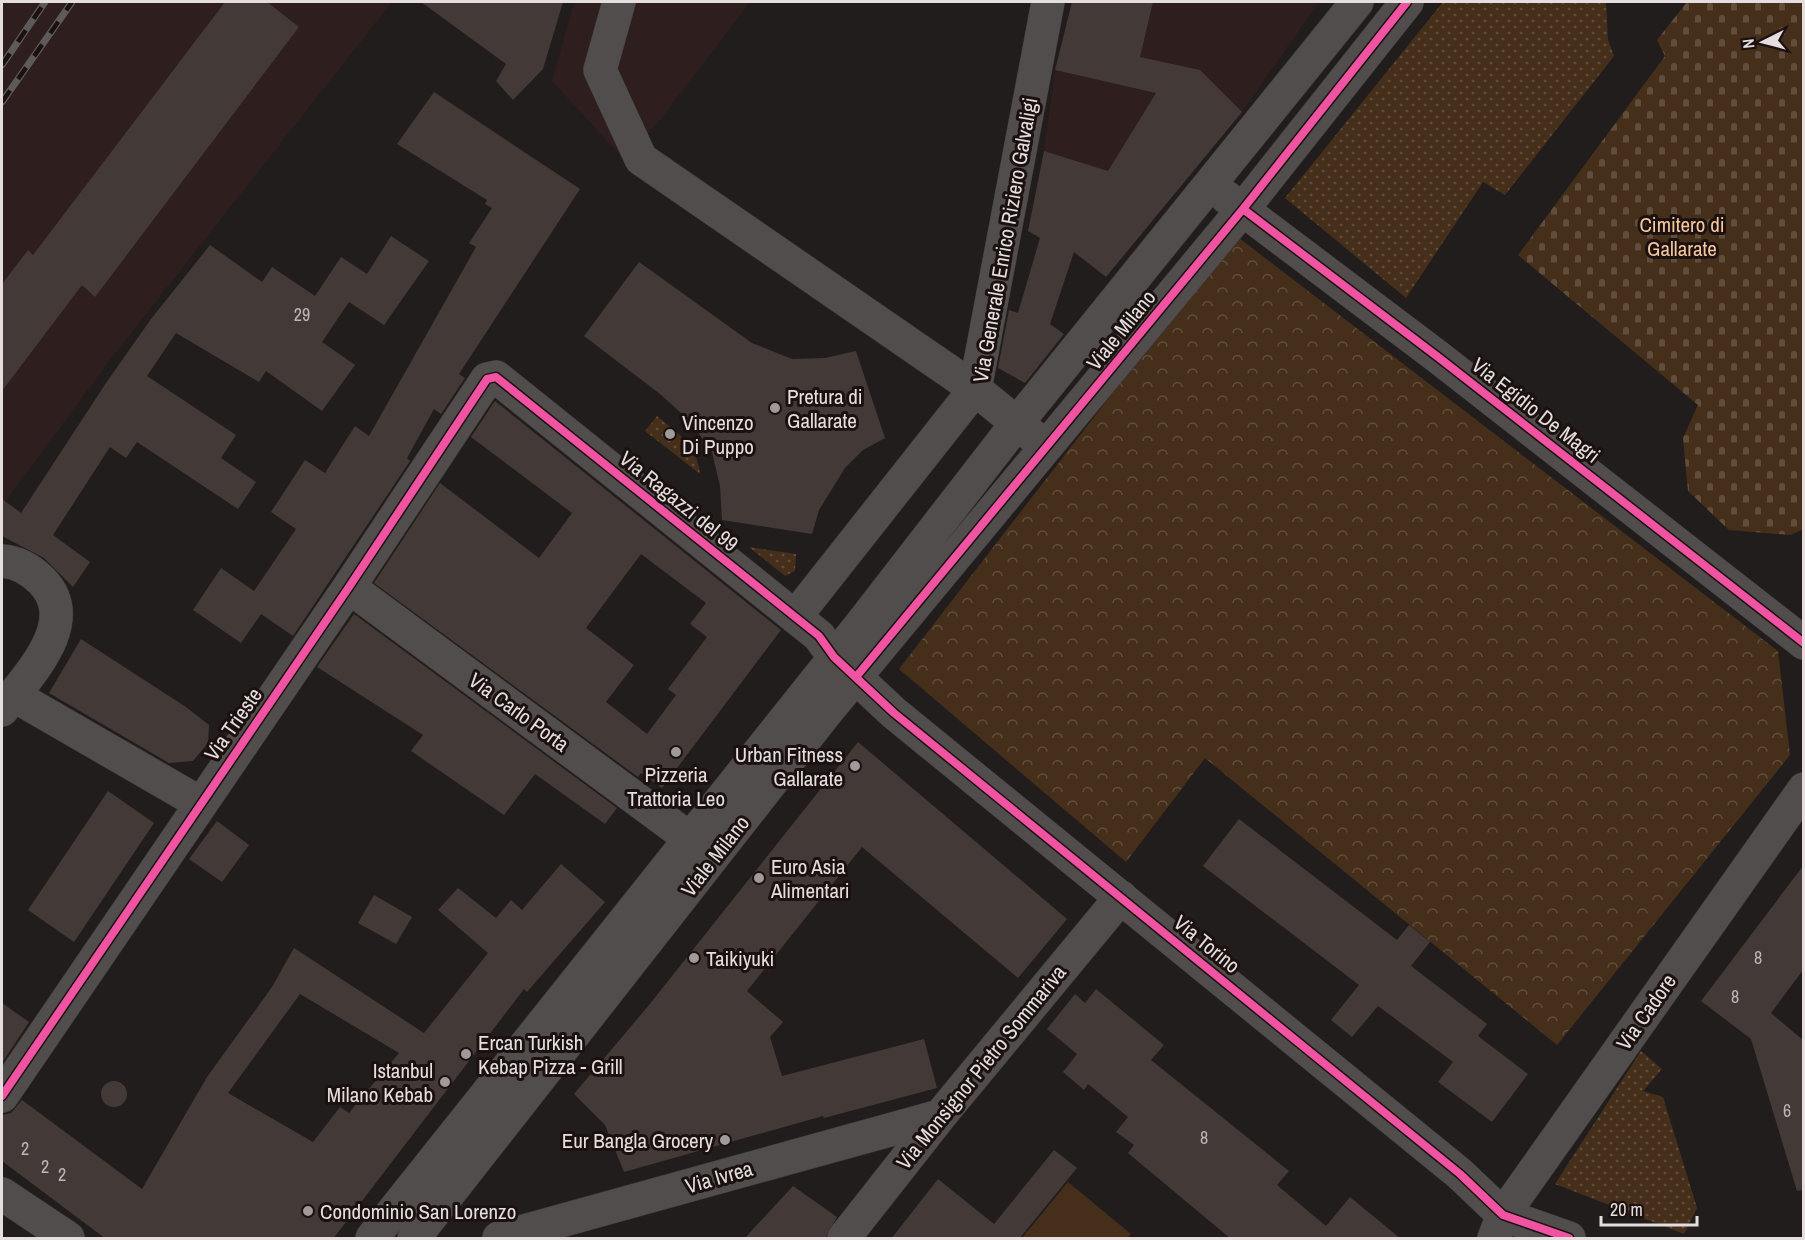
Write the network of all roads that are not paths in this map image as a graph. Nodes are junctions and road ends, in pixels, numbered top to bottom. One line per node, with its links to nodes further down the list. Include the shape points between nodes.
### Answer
1 (619, 2): 8 (street, via 600,70 641,159)
2 (1048, 2): 8 (street, Via Generale Enrico Riziero Galvaligi)
3 (1357, 2): 5 (street, Viale Milano)
4 (1407, 2): 6 (street, Viale Milano)
5 (1211, 185): 6 (street, Via Egidio De Magri); 9 (street, Viale Milano)
6 (1243, 209): 10 (street, Viale Milano); 14 (street, Via Egidio De Magri)
7 (496, 376): 12 (street, Via Trieste, via 487,379); 13 (street, Via Ragazzi del 99)
8 (975, 389): 9 (street, Via Generale Enrico Riziero Galvaligi); 13 (street)
9 (1017, 423): 10 (street, Via Generale Enrico Riziero Galvaligi); 15 (street, Viale Milano)
10 (1047, 448): 15 (street, Viale Milano)
11 (2, 561): 16 (street, via 19,564 34,574 48,588 58,616 52,640)
12 (350, 587): 18 (street, Via Trieste); 19 (street, Via Carlo Porta)
13 (795, 617): 15 (street, Via Ragazzi del 99, via 819,636)
14 (1803, 643)
15 (845, 667): 19 (street, Viale Milano); 20 (street, Via Torino, via 894,712); 27 (street, Viale Milano)
16 (7, 702): 18 (street)
17 (1803, 789): 24 (street, Via Cadore)
18 (200, 803): 21 (street, Via Trieste)
19 (689, 837): 26 (street, Viale Milano)
20 (1121, 897): 22 (street, Via Monsignor Pietro Sommariva); 24 (street, Via Torino, via 1460,1174)
21 (2, 1096)
22 (939, 1116): 28 (street, Via Ivrea); 29 (street, Via Monsignor Pietro Sommariva)
23 (2, 1194): 25 (street)
24 (1498, 1227): 30 (street, Via Torino)
25 (64, 1237)
26 (372, 1239)
27 (414, 1239)
28 (499, 1239)
29 (844, 1239)
30 (1569, 1239)

